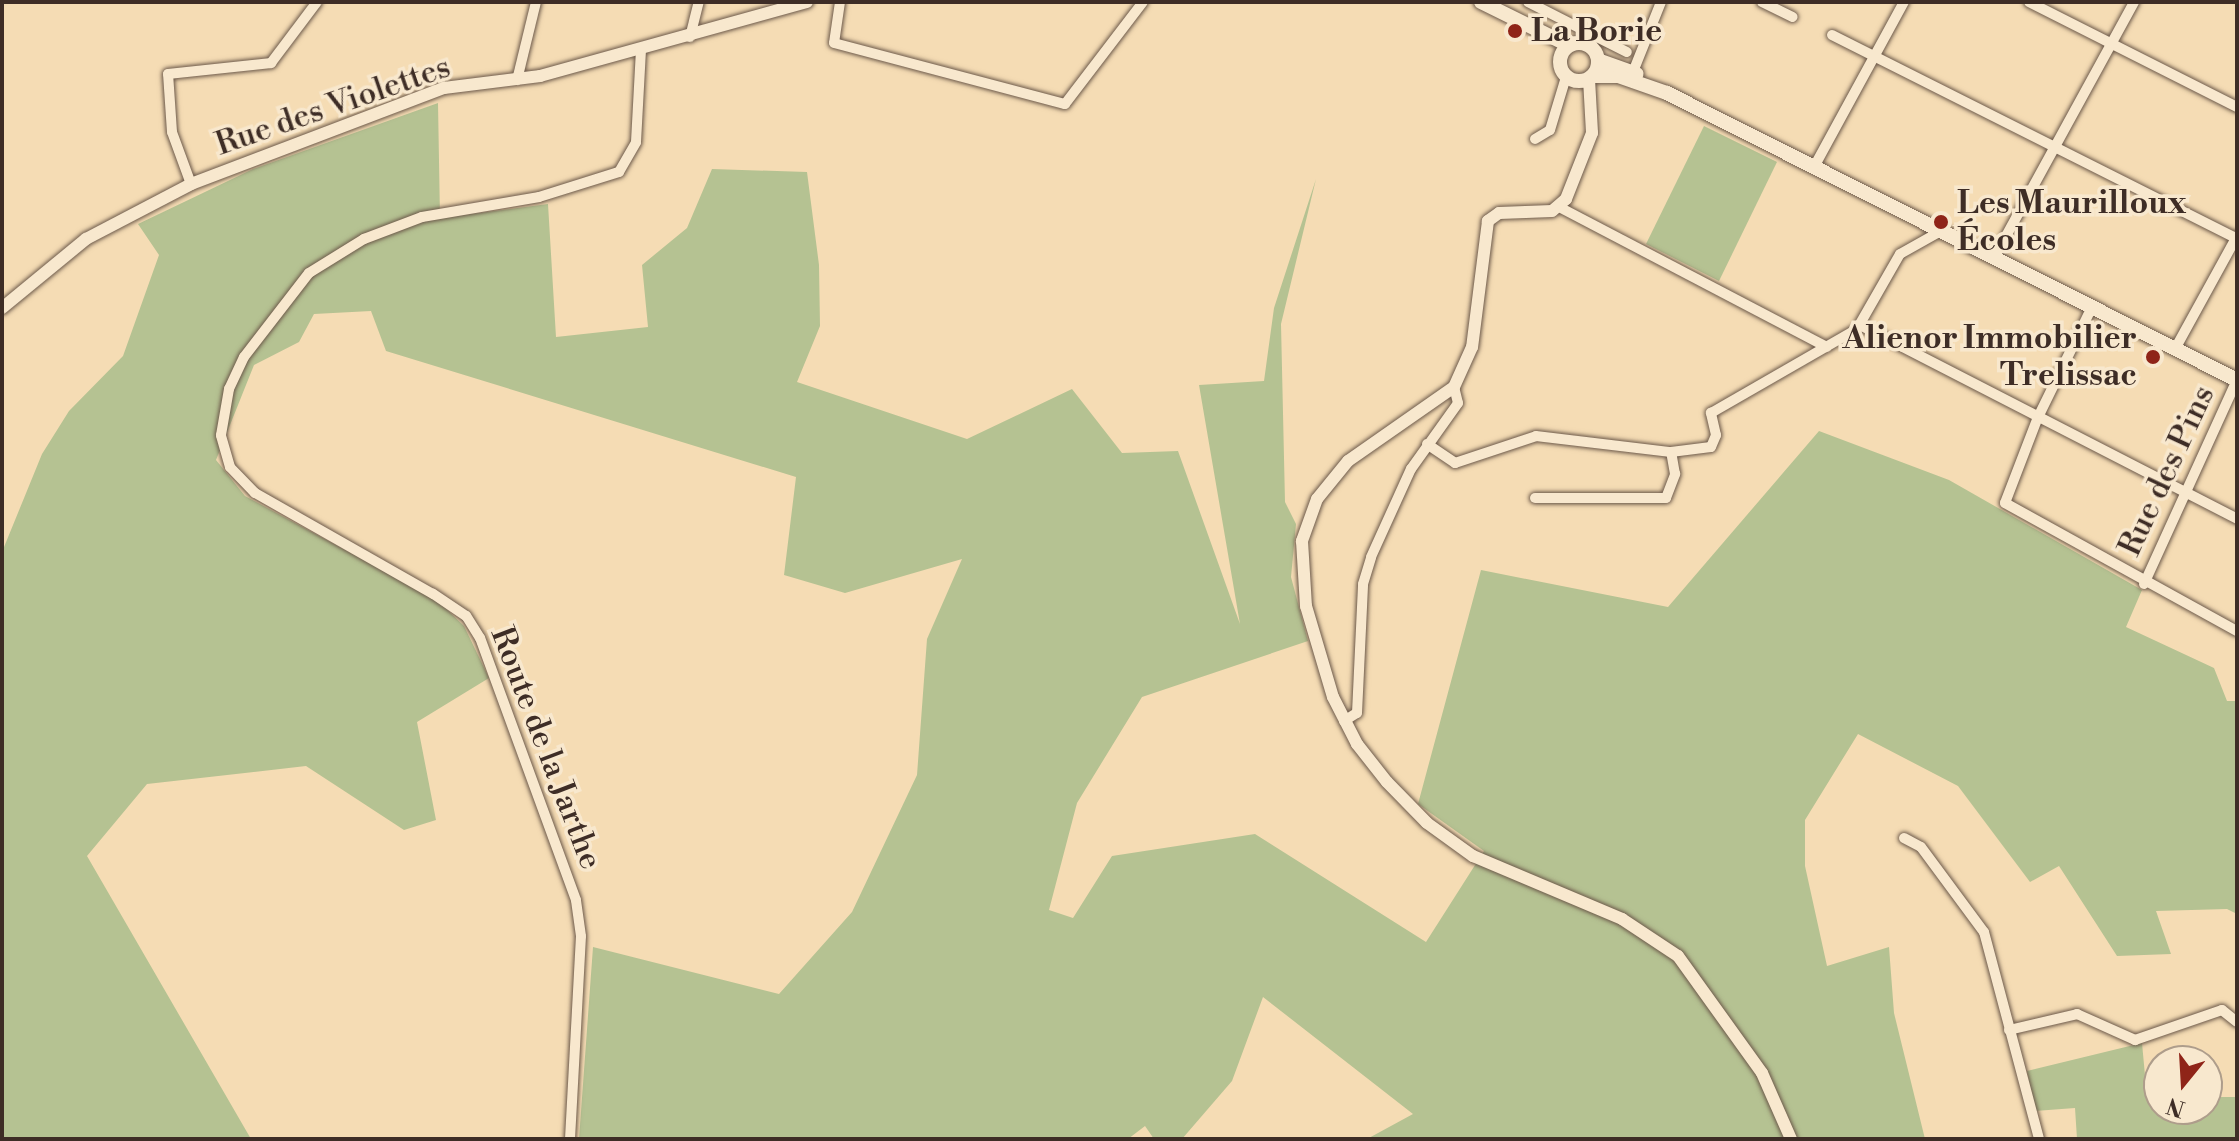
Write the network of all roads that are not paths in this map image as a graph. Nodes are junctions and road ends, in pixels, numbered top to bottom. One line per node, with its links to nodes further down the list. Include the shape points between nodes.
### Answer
1 (317, 2): 31 (street, via 271,63 168,74 172,132)
2 (536, 2): 25 (street)
3 (699, 2): 16 (street)
4 (807, 2): 16 (street, Rue des Violettes)
5 (840, 2): 6 (street, via 834,43 1065,104)
6 (1143, 2)
7 (1481, 2): 20 (main road)
8 (1528, 2): 17 (street)
9 (1661, 2): 23 (street, via 1640,55)
10 (1762, 2): 14 (street)
11 (1904, 2): 21 (street)
12 (2029, 2): 18 (street)
13 (2134, 2): 18 (street)
14 (1793, 17)
15 (1832, 35): 21 (street)
16 (690, 37): 19 (street, Rue des Violettes)
17 (1588, 39): 20 (main road); 22 (main road); 23 (street)
18 (2111, 43): 27 (street); 29 (street)
19 (641, 50): 25 (street, Rue des Violettes); 55 (street, Route de la Jarthe, via 636,142 619,172 539,197 422,217 364,239 309,273 244,357 229,389 221,435 230,467 255,493 433,594 466,616 480,638 576,900 581,936)
20 (1564, 51): 24 (main road)
21 (1874, 57): 29 (street); 30 (street)
22 (1598, 60): 23 (main road); 24 (main road)
23 (1627, 63): 24 (street); 26 (main road)
24 (1586, 78): 26 (main road); 28 (street, via 1550,130); 32 (street, via 1592,109 1582,163)
25 (517, 80): 31 (street, Rue des Violettes, via 444,88)
26 (1667, 93): 30 (main road)
27 (2237, 107)
28 (1535, 139)
29 (2054, 147): 34 (street); 35 (street)
30 (1814, 167): 33 (main road)
31 (191, 184): 37 (street, Rue des Violettes, via 86,239)
32 (1559, 207): 39 (street); 42 (street, via 1499,213 1488,221 1472,347)
33 (1941, 231): 35 (main road); 38 (street, via 1900,254)
34 (2237, 238): 40 (street)
35 (1994, 258): 36 (main road)
36 (2092, 307): 40 (main road); 43 (street)
37 (2, 308)
38 (1860, 325): 39 (street); 43 (street)
39 (1827, 347): 45 (street, via 1710,417 1716,435 1711,447)
40 (2175, 349): 41 (main road)
41 (2237, 380): 46 (street, Rue des Pins)
42 (1454, 387): 44 (street, via 1458,403); 51 (street, via 1336,471 1305,528 1301,559 1306,606)
43 (2038, 417): 46 (street); 49 (street, via 2005,503)
44 (1427, 444): 45 (street, via 1455,463 1536,436); 51 (street, via 1367,571 1357,713)
45 (1671, 452): 47 (street, via 1675,474 1666,498)
46 (2187, 493): 48 (street); 49 (street, Rue des Pins)
47 (1535, 498)
48 (2237, 519)
49 (2144, 584): 50 (street)
50 (2237, 631)
51 (1344, 721): 56 (street, via 1387,782 1452,842 1622,919 1678,956 1762,1073)
52 (1904, 838): 54 (street, via 1921,847 1984,932)
53 (2237, 1022): 54 (street, via 2222,1010 2135,1040 2077,1014)
54 (2009, 1030): 57 (street)
55 (570, 1139)
56 (1791, 1139)
57 (2039, 1139)

